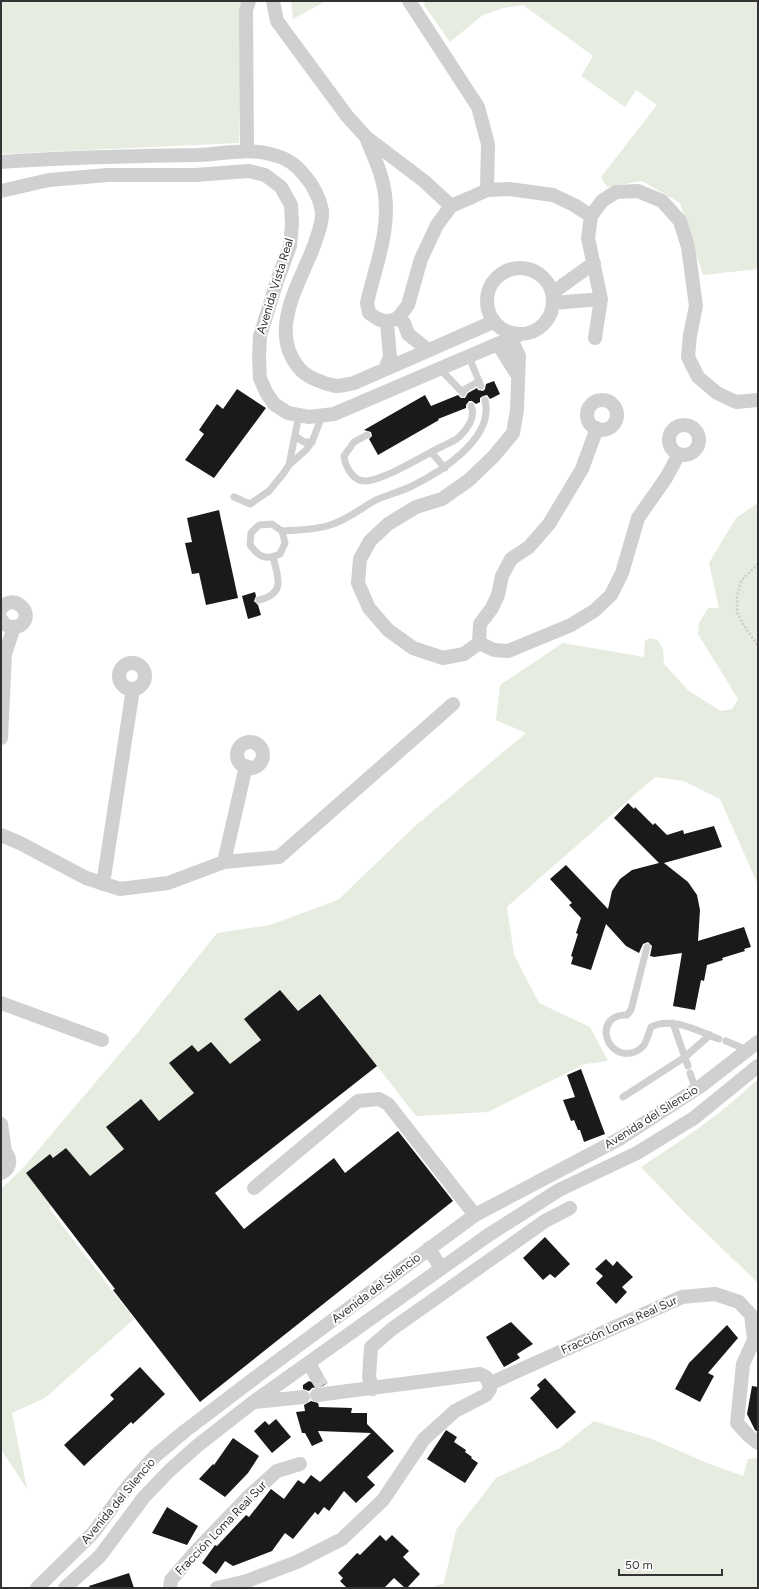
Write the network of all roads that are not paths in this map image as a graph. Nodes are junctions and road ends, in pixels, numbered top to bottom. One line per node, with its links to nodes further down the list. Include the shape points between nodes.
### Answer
1 (249, 1): 5 (street, via 246,10)
2 (273, 1): 4 (street, via 277,21 347,116)
3 (409, 1): 11 (street, via 478,106 488,144)
4 (366, 137): 13 (street, via 424,181); 20 (street, via 381,176 386,215 384,236 368,303 369,313 378,319)
5 (247, 151): 6 (street, Avenida Vista Real); 17 (street, Avenida Vista Real, via 271,154 292,162 316,191 322,211 320,229)
6 (108, 156): 7 (street, Avenida Vista Real); 9 (street)
7 (48, 158): 8 (street, Avenida Vista Real); 10 (street)
8 (1, 162)
9 (108, 175): 10 (street, Avenida Vista Real); 16 (street, Avenida Vista Real, via 195,175 249,171 265,175 281,187 291,205 290,246)
10 (49, 180): 12 (street, Avenida Vista Real)
11 (487, 190): 13 (street); 14 (street, via 509,189 552,195)
12 (1, 191)
13 (451, 206): 20 (street, via 421,258 408,305)
14 (591, 216): 15 (street, via 588,238); 29 (street, via 602,200 616,192 638,191 662,201 680,222 688,247 696,306 688,357 698,377 717,393 736,402)
15 (594, 263): 18 (street); 19 (street)
16 (277, 281): 17 (street); 31 (street, Avenida Vista Real, via 260,336 260,378 274,404 288,413)
17 (299, 282): 26 (street, Avenida Vista Real, via 285,328 291,359 303,373 337,386 354,383)
18 (552, 298): 19 (street); 21 (street, via 548,283 541,275 532,270 510,269 500,274 488,291 486,301); 23 (street, via 551,312 539,328)
19 (601, 299): 22 (street)
20 (393, 320): 24 (street, via 404,323 408,334); 26 (street, via 390,357)
21 (493, 322): 23 (street, via 510,333); 24 (street, Avenida Vista Real)
22 (595, 338)
23 (510, 339): 25 (street, Avenida Vista Real); 50 (street, via 519,356 517,410 513,433 469,480 442,499 416,507 388,524 370,541 360,559 358,583 369,608 388,630 413,648 443,658 464,654)
24 (428, 350): 26 (street, Avenida Vista Real)
25 (469, 357): 27 (street, Avenida Vista Real); 27 (lane, via 480,384 462,392)
26 (385, 369)
27 (440, 369): 32 (street, Avenida Vista Real, via 352,407)
28 (485, 400): 38 (lane, via 486,416 481,429)
29 (758, 400)
30 (471, 406): 36 (lane, via 472,421)
31 (299, 415): 32 (street, Avenida Vista Real, via 309,418); 35 (lane)
32 (322, 416): 37 (lane)
33 (597, 428): 50 (street, via 582,469 549,524 529,547 510,559 492,608 480,624)
34 (366, 435): 39 (lane, via 354,442 344,456 349,471 356,478 365,481 396,470)
35 (295, 436): 37 (lane, via 304,442); 41 (lane)
36 (460, 437): 38 (lane); 39 (lane)
37 (312, 442): 41 (lane)
38 (469, 446): 42 (lane)
39 (431, 452): 42 (lane)
40 (679, 454): 50 (street, via 638,518 622,574 610,595 594,611 571,625 508,652 494,650)
41 (289, 465): 43 (lane, via 269,491 250,504)
42 (445, 468): 44 (lane, via 409,488 376,500 330,526)
43 (234, 498)
44 (282, 531): 45 (lane, via 285,543 280,554); 45 (lane, via 272,524 260,525 251,533 250,545 257,555)
45 (273, 557): 46 (lane, via 278,582 274,594)
46 (259, 600)
47 (1, 610): 49 (street, via 11,602 21,605 25,610 24,622)
48 (1, 619): 49 (street)
49 (14, 628): 53 (street, via 5,654)
50 (479, 643)
51 (133, 689): 57 (street)
52 (453, 704): 56 (street, via 279,856)
53 (1, 738)
54 (246, 766): 56 (street)
55 (1, 835): 57 (street)
56 (224, 862): 57 (street, via 168,883 120,889)
57 (103, 884)
58 (648, 947): 60 (lane, via 631,1010 627,1015 610,1020 607,1038 610,1044 621,1052 634,1052 645,1044 651,1028)
59 (1, 1003): 63 (street)
60 (673, 1023): 61 (lane); 66 (lane)
61 (710, 1035): 62 (lane); 66 (lane)
62 (719, 1039)
63 (102, 1040)
64 (726, 1041): 65 (lane)
65 (753, 1046): 68 (street, Avenida del Silencio)
66 (685, 1057): 68 (lane); 69 (lane)
67 (758, 1066): 77 (street, Avenida del Silencio, via 694,1118 637,1153 559,1190)
68 (696, 1090): 75 (street, Avenida del Silencio, via 621,1138)
69 (623, 1097)
70 (1, 1124): 71 (street)
71 (3, 1150): 72 (street, via 9,1156 10,1162 8,1168)
72 (1, 1173)
73 (254, 1188): 75 (street, via 358,1101 379,1099 388,1104)
74 (570, 1208): 80 (street, via 545,1221 392,1329 371,1347 369,1377)
75 (475, 1215): 76 (street, Avenida del Silencio)
76 (429, 1248): 77 (street); 85 (street, Avenida del Silencio, via 155,1456 128,1486)
77 (441, 1269): 78 (street, Avenida del Silencio)
78 (309, 1363): 80 (street, via 321,1388); 82 (street, Avenida del Silencio)
79 (489, 1384): 80 (street, via 486,1377 480,1374); 83 (street, Fracción Loma Real Sur, via 682,1297 715,1294 739,1302 751,1315 754,1340 743,1364 737,1423); 90 (street, via 490,1389 486,1395 455,1411 424,1439 383,1500 342,1539 296,1562 247,1581)
80 (373, 1389)
81 (303, 1397): 82 (street)
82 (252, 1403): 86 (street, Avenida del Silencio, via 169,1471 144,1497)
83 (758, 1443)
84 (300, 1464): 89 (street, Fracción Loma Real Sur, via 277,1471 247,1498 171,1580)
85 (93, 1533): 86 (street); 87 (street, Avenida del Silencio)
86 (107, 1546): 88 (street, Avenida del Silencio, via 100,1556)
87 (37, 1588)
88 (65, 1588)
89 (170, 1588)
90 (217, 1588)

